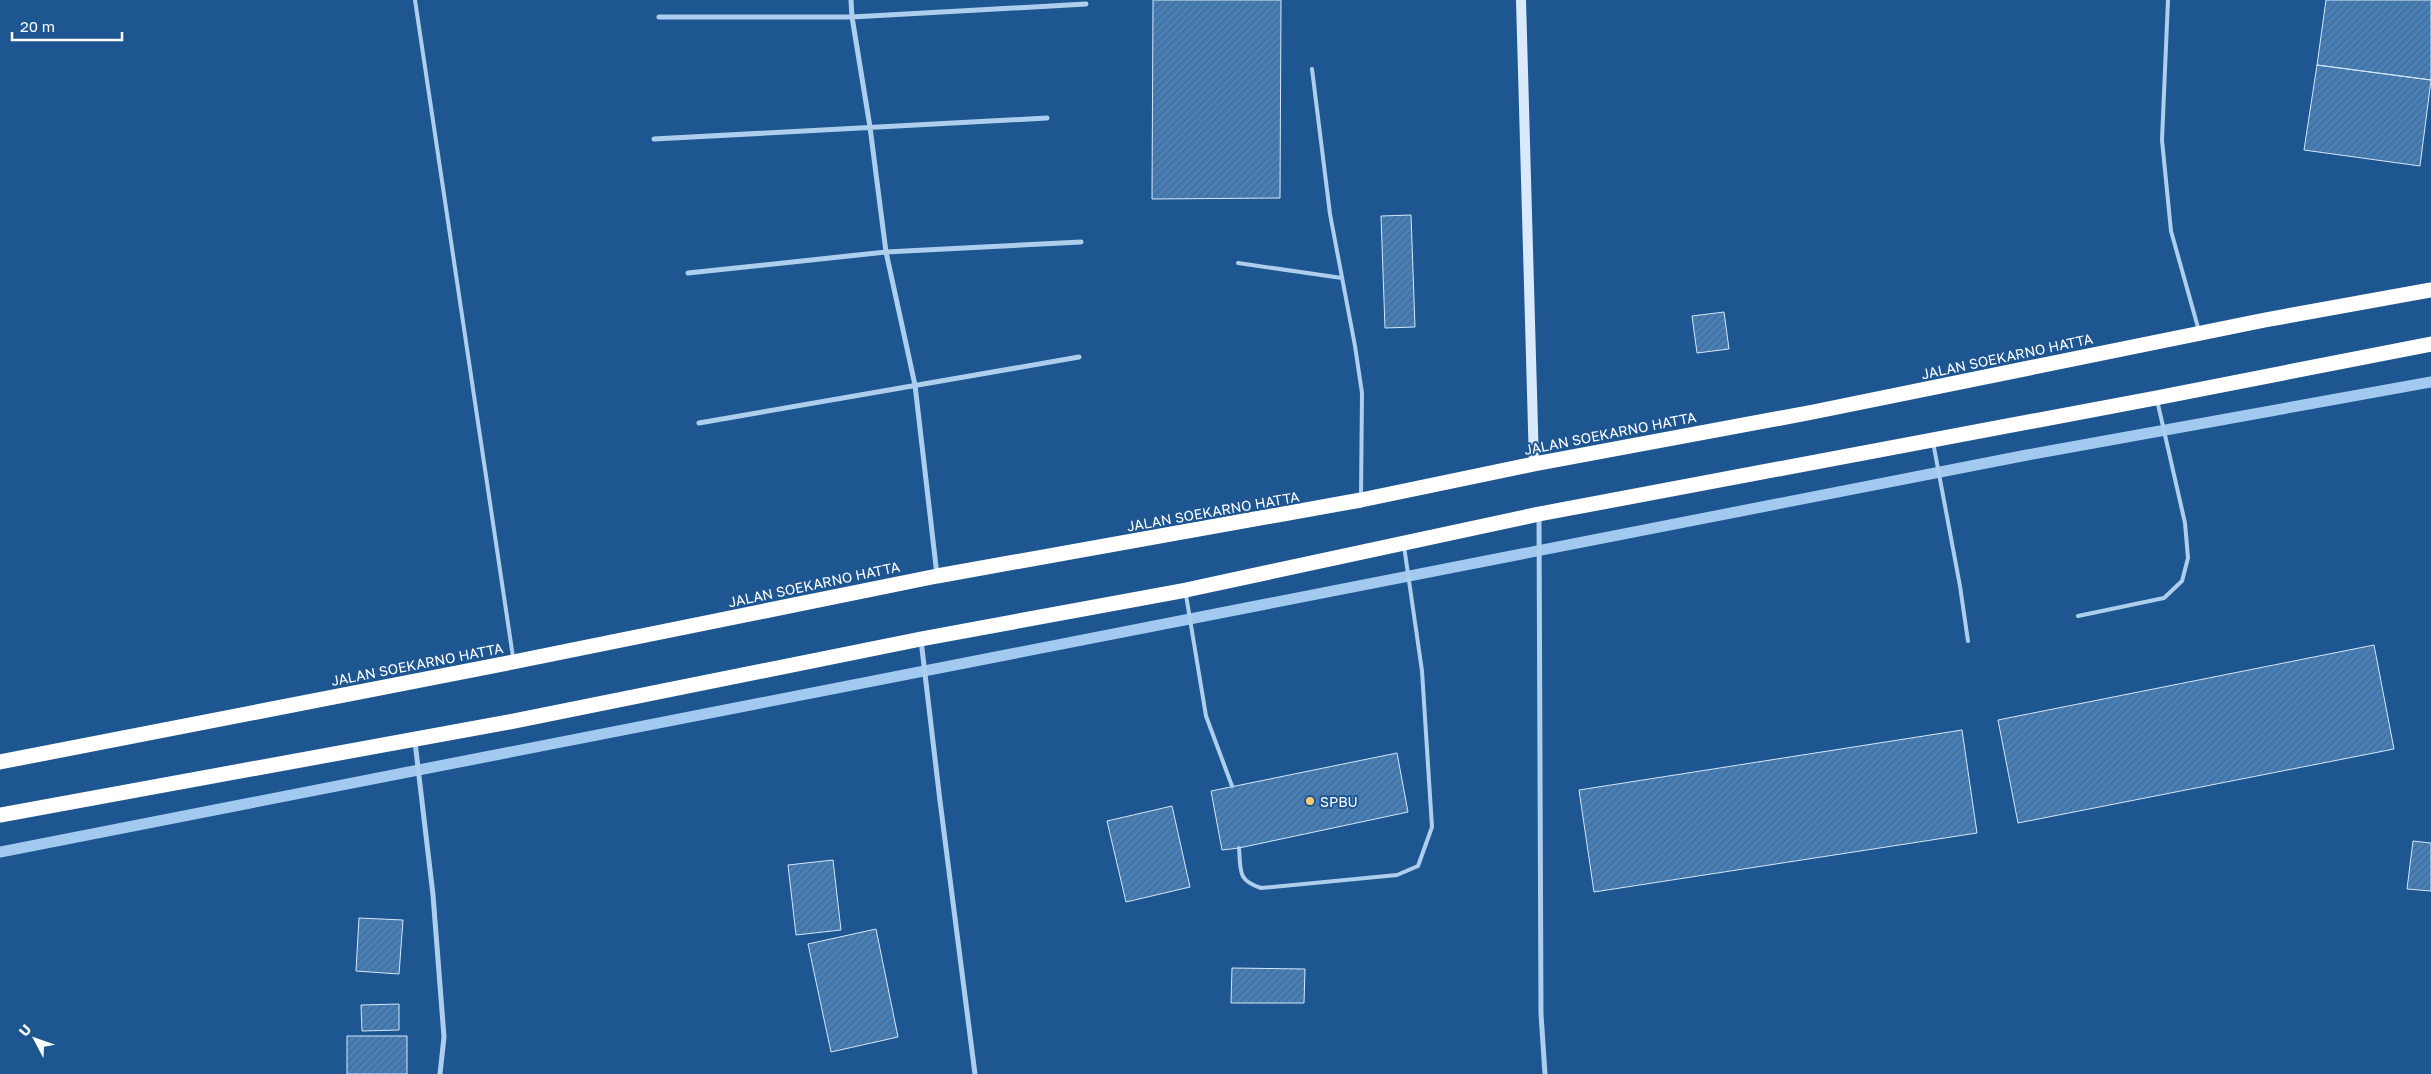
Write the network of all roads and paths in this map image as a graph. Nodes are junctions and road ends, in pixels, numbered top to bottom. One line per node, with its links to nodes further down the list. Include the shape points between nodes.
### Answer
1 (415, 0): 34 (lane)
2 (851, 0): 7 (street)
3 (1521, 0): 25 (street)
4 (2168, 0): 18 (lane, via 2162,140 2171,231)
5 (1086, 4): 7 (street)
6 (659, 17): 7 (street)
7 (852, 17): 10 (street)
8 (1312, 70): 16 (lane, via 1330,214)
9 (1047, 118): 10 (street)
10 (870, 127): 11 (street); 13 (street)
11 (654, 139)
12 (1081, 242): 13 (street)
13 (886, 252): 15 (street); 21 (street)
14 (1238, 263): 16 (lane)
15 (688, 273)
16 (1342, 278): 26 (lane, via 1362,393)
17 (2431, 290): 18 (highway, JALAN SOEKARNO HATTA)
18 (2199, 333): 25 (highway, JALAN SOEKARNO HATTA, via 1813,412)
19 (2431, 344): 22 (highway)
20 (1079, 357): 21 (street)
21 (915, 385): 23 (street); 29 (street)
22 (2156, 398): 24 (highway); 31 (lane, via 2185,523 2188,558 2182,581 2164,598)
23 (698, 423)
24 (1932, 440): 27 (highway); 33 (lane)
25 (1534, 464): 26 (highway, JALAN SOEKARNO HATTA)
26 (1361, 500): 29 (highway, JALAN SOEKARNO HATTA)
27 (1540, 514): 28 (highway); 42 (street, via 1541,1014)
28 (1404, 544): 30 (highway); 39 (lane, via 1422,671 1432,827 1418,866 1397,875 1261,888 1247,883 1241,875)
29 (937, 576): 34 (highway, JALAN SOEKARNO HATTA)
30 (1186, 590): 32 (highway); 37 (lane, via 1206,716)
31 (2078, 616)
32 (921, 639): 35 (highway); 41 (street)
33 (1968, 641)
34 (513, 662): 36 (highway, JALAN SOEKARNO HATTA)
35 (415, 739): 38 (highway); 40 (street, via 433,895 444,1037)
36 (0, 762)
37 (1232, 786)
38 (0, 815)
39 (1239, 848)
40 (440, 1074)
41 (975, 1074)
42 (1545, 1074)

